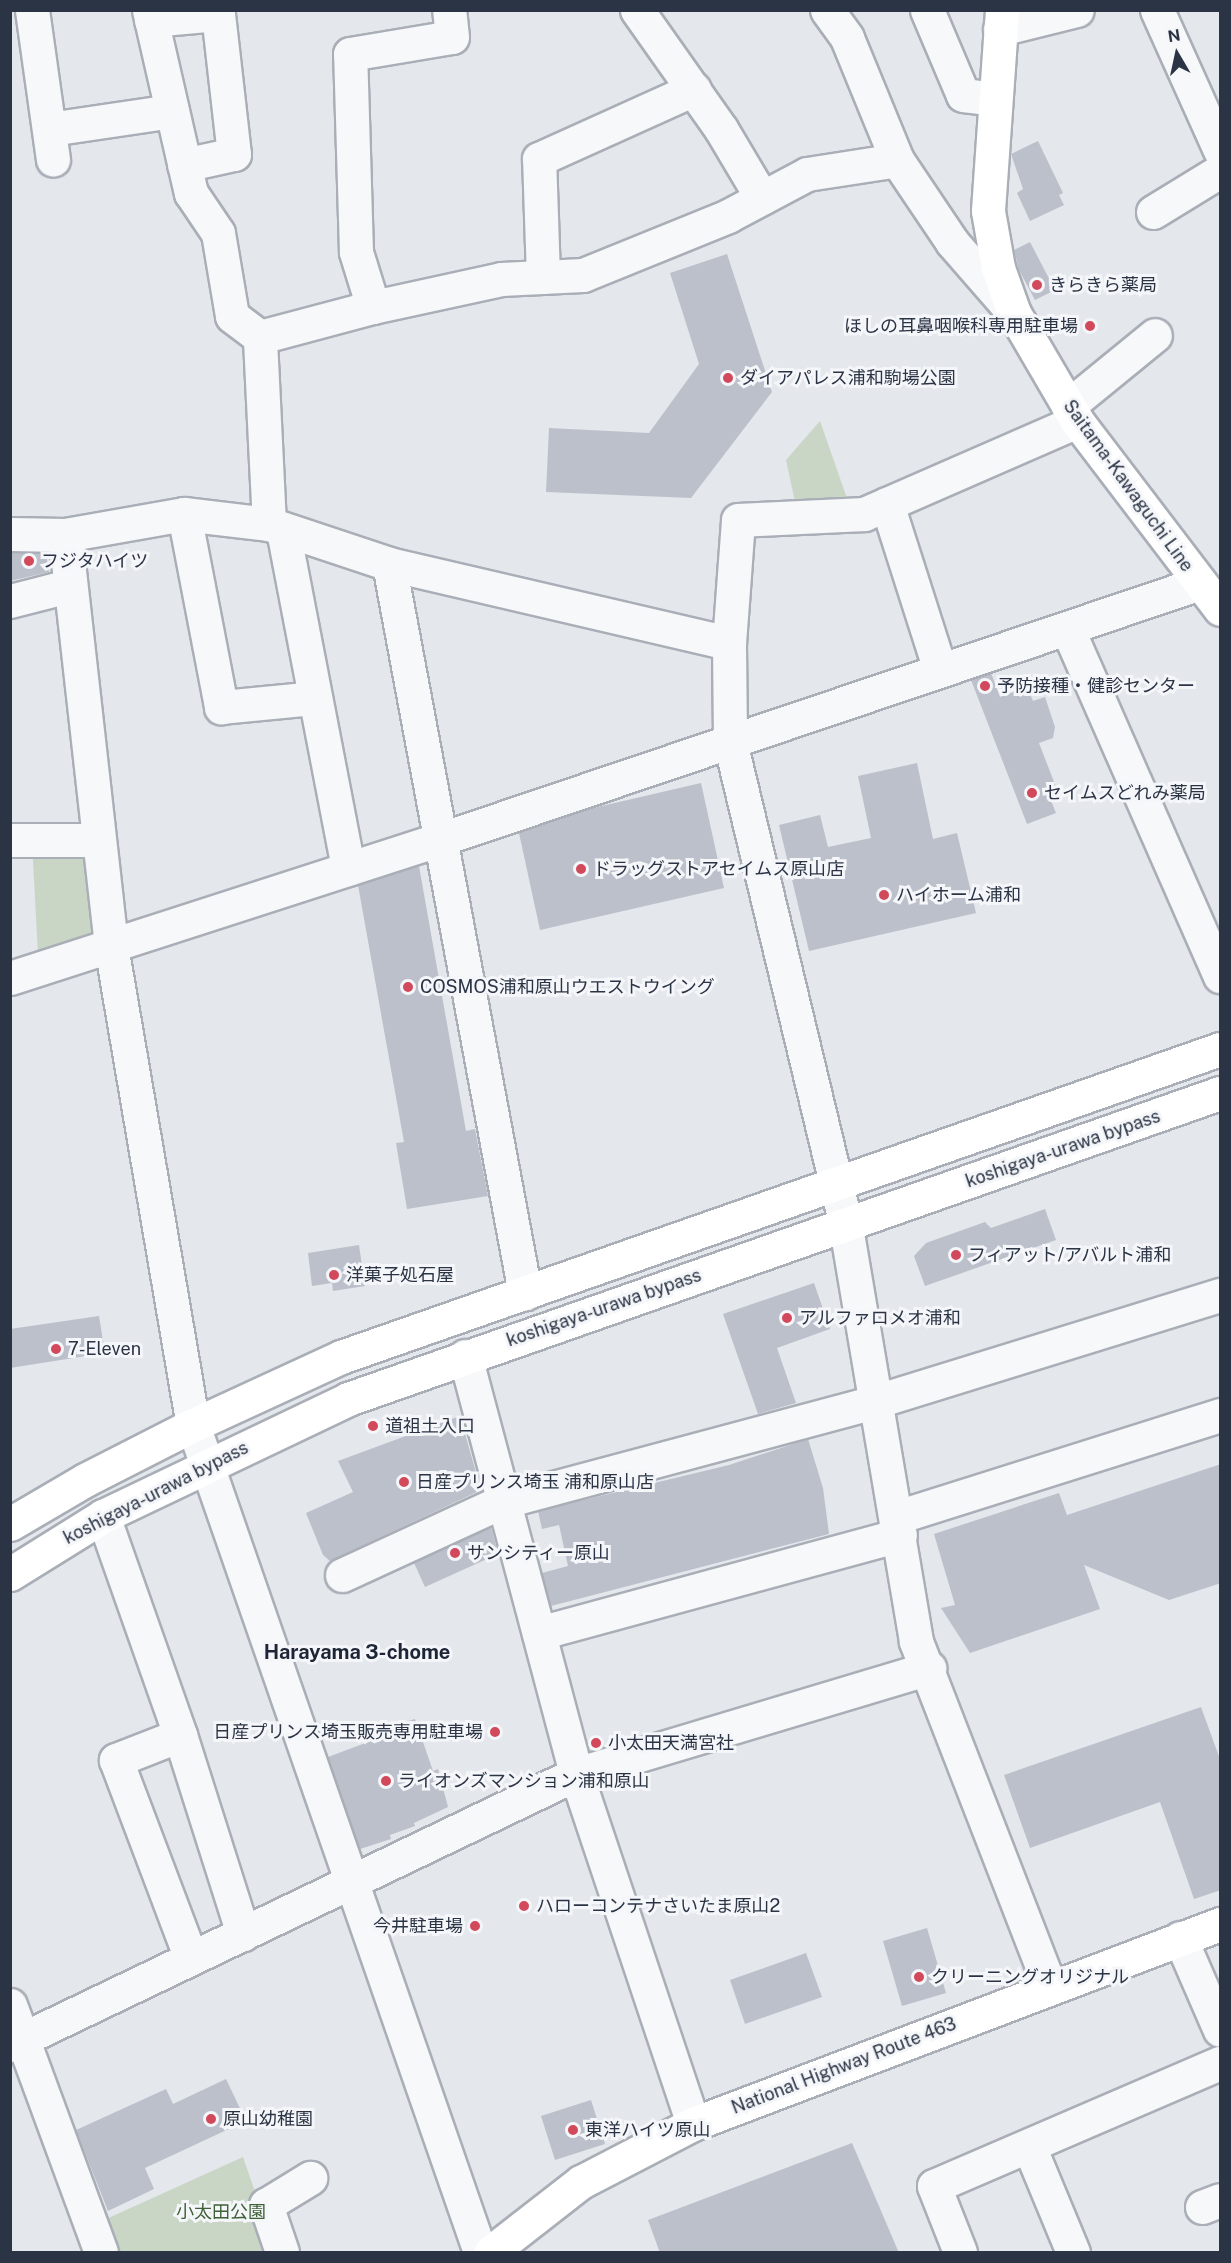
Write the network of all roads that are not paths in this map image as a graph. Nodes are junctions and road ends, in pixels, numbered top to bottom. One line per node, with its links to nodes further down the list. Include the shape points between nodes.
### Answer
1 (32, 10): 12 (street, via 52,144)
2 (449, 10): 20 (street, via 452,37 350,54 356,252)
3 (637, 10): 10 (street)
4 (826, 10): 14 (street, via 847,38)
5 (927, 10): 11 (street, via 963,95)
6 (1157, 10): 13 (street)
7 (1076, 11): 9 (street)
8 (150, 15): 12 (street); 15 (street, via 218,14 234,154)
9 (1001, 20): 11 (main road, Saitama-Kawaguchi Line)
10 (694, 89): 17 (street); 19 (street, via 539,159)
11 (995, 99): 21 (main road, Saitama-Kawaguchi Line, via 988,211 991,239)
12 (171, 111): 15 (street)
13 (1221, 150)
14 (897, 160): 17 (street, via 807,174); 21 (street, via 952,242)
15 (184, 165): 23 (street, via 191,193 218,233 231,316)
16 (1221, 171): 18 (street)
17 (762, 198): 19 (street, via 728,216 583,275)
18 (1153, 212)
19 (543, 277): 20 (street, via 501,279)
20 (373, 307): 23 (street)
21 (1014, 313): 24 (main road, Saitama-Kawaguchi Line)
22 (1155, 335): 24 (street)
23 (260, 337): 27 (street)
24 (1073, 413): 25 (street); 31 (main road, Saitama-Kawaguchi Line)
25 (887, 504): 36 (street, via 864,514 738,520); 37 (street)
26 (184, 514): 27 (street); 29 (street); 38 (street, via 221,707)
27 (276, 527): 30 (street); 38 (street)
28 (10, 534): 29 (street)
29 (65, 535): 32 (street)
30 (389, 564): 36 (street); 42 (street)
31 (1200, 583): 34 (main road, Saitama-Kawaguchi Line); 35 (street)
32 (69, 586): 33 (street); 41 (street)
33 (10, 601)
34 (1221, 609)
35 (1068, 630): 37 (street); 45 (street)
36 (729, 643): 39 (street)
37 (940, 670): 39 (street)
38 (315, 698): 43 (street)
39 (730, 740): 42 (street); 49 (street)
40 (10, 840): 41 (street)
41 (98, 840): 44 (street)
42 (438, 840): 43 (street); 51 (street)
43 (348, 869): 44 (street)
44 (111, 946): 46 (street); 56 (street)
45 (1221, 976)
46 (10, 978)
47 (1221, 1049): 49 (main road)
48 (1221, 1093): 50 (main road, koshigaya-urawa bypass)
49 (837, 1184): 50 (street); 51 (main road)
50 (846, 1225): 53 (main road, koshigaya-urawa bypass); 54 (street)
51 (525, 1293): 56 (main road, via 341,1357)
52 (1221, 1295): 54 (street)
53 (465, 1356): 57 (main road, koshigaya-urawa bypass, via 348,1399); 58 (street)
54 (877, 1401): 58 (street); 61 (street)
55 (1221, 1415): 61 (street)
56 (193, 1425): 57 (street); 60 (main road, via 85,1480)
57 (207, 1464): 59 (main road, koshigaya-urawa bypass); 68 (street)
58 (501, 1502): 63 (street); 64 (street)
59 (104, 1516): 62 (main road, koshigaya-urawa bypass); 66 (street)
60 (10, 1524)
61 (899, 1526): 64 (street); 65 (street, via 916,1641)
62 (10, 1574)
63 (342, 1575)
64 (539, 1633): 67 (street)
65 (929, 1668): 67 (street); 73 (street)
66 (180, 1735): 70 (street); 72 (street, via 116,1760)
67 (576, 1774): 68 (street); 78 (street)
68 (350, 1884): 70 (street); 83 (street)
69 (1221, 1923): 71 (main road, National Highway Route 463)
70 (243, 1934): 72 (street)
71 (1180, 1938): 73 (main road, National Highway Route 463); 75 (street)
72 (191, 1958): 76 (street)
73 (1050, 1987): 78 (main road, National Highway Route 463)
74 (10, 2005): 76 (street)
75 (1221, 2030)
76 (16, 2041): 81 (street)
77 (1221, 2063): 79 (street)
78 (693, 2124): 84 (main road, National Highway Route 463, via 581,2182)
79 (1029, 2146): 85 (street, via 934,2186); 86 (street)
80 (310, 2178): 82 (street, via 266,2205)
81 (101, 2253)
82 (282, 2253)
83 (480, 2253)
84 (491, 2253)
85 (960, 2253)
86 (1073, 2253)

